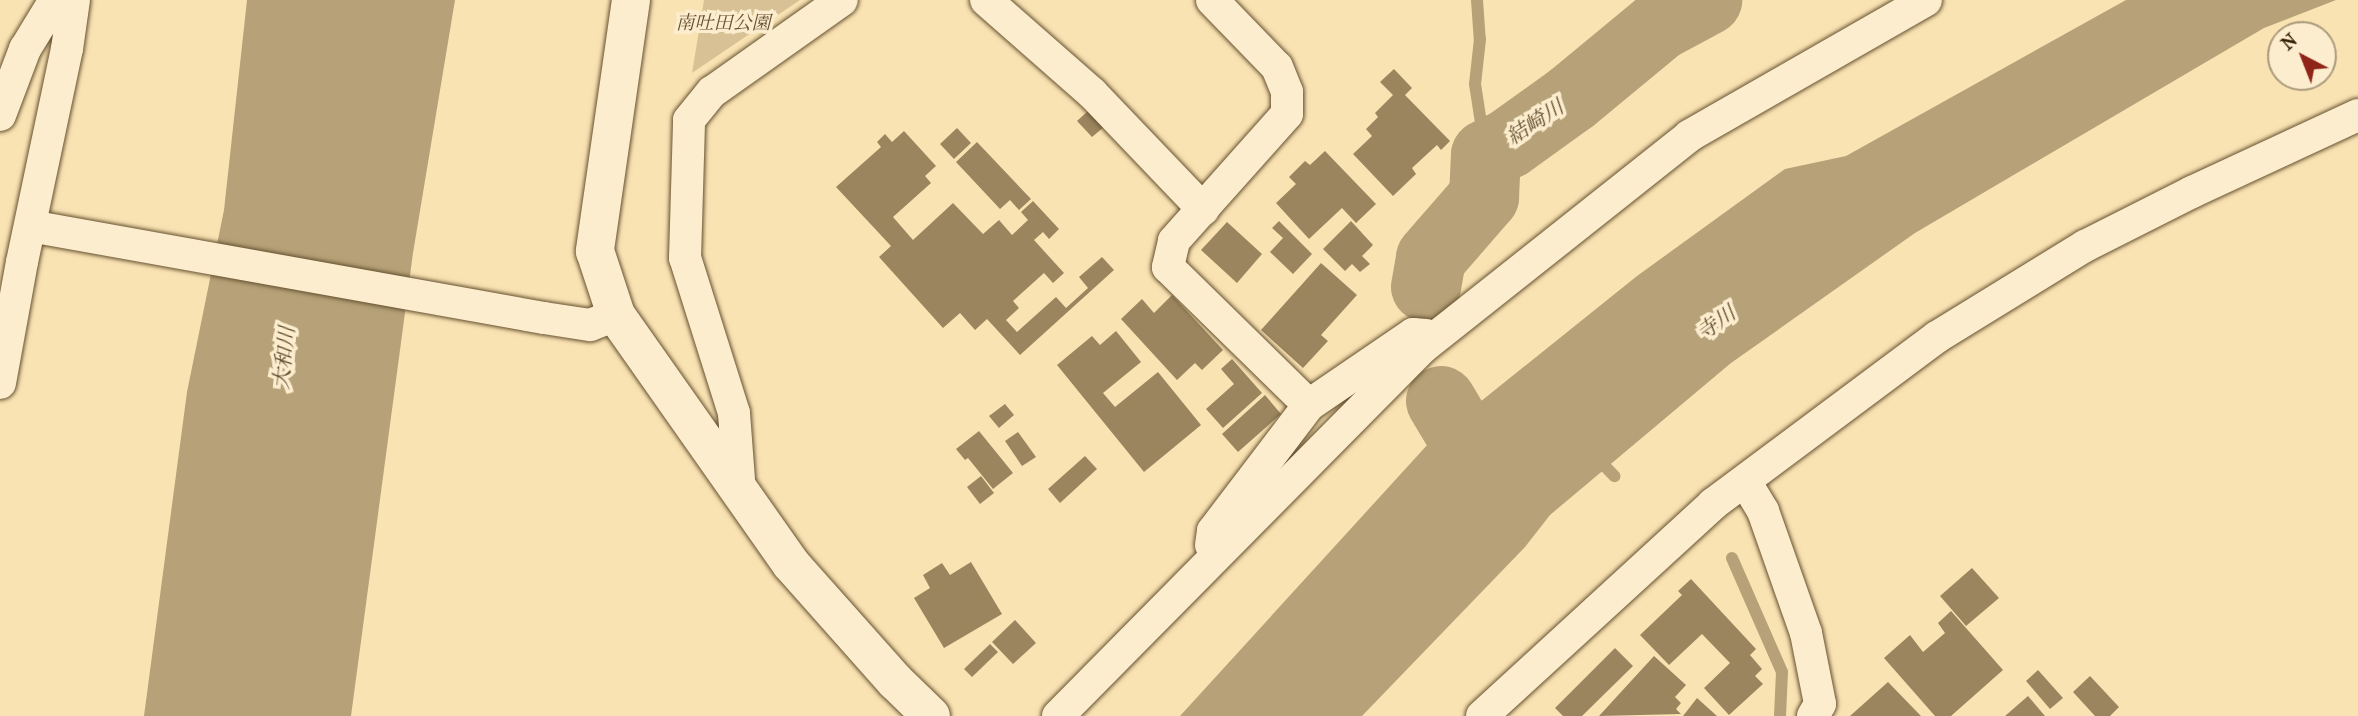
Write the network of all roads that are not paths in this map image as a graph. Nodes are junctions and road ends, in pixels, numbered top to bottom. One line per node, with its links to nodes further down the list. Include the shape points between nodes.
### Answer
1 (55, 0): 8 (street, via 25,49)
2 (74, 0): 11 (street)
3 (631, 0): 12 (street, via 595,251)
4 (842, 0): 17 (street, via 712,92 689,120 685,258 734,414)
5 (986, 0): 10 (street, via 1092,93)
6 (1212, 0): 10 (street, via 1277,68 1287,92 1287,114)
7 (1926, 0): 13 (street, via 1689,136)
8 (0, 115)
9 (2358, 115): 16 (street, via 2085,246 1937,337)
10 (1203, 209): 15 (street, via 1174,241 1168,267)
11 (43, 229): 12 (street, via 590,325); 14 (street)
12 (616, 315): 17 (street)
13 (1437, 337): 15 (street, via 1413,334); 18 (street)
14 (0, 383)
15 (1309, 405): 18 (street, via 1213,531)
16 (1745, 481): 21 (street, via 1713,504); 22 (street, via 1763,512 1806,633 1819,704)
17 (740, 493): 19 (street, via 791,564)
18 (1210, 561): 20 (street)
19 (931, 716)
20 (1058, 716)
21 (1482, 716)
22 (1813, 716)

